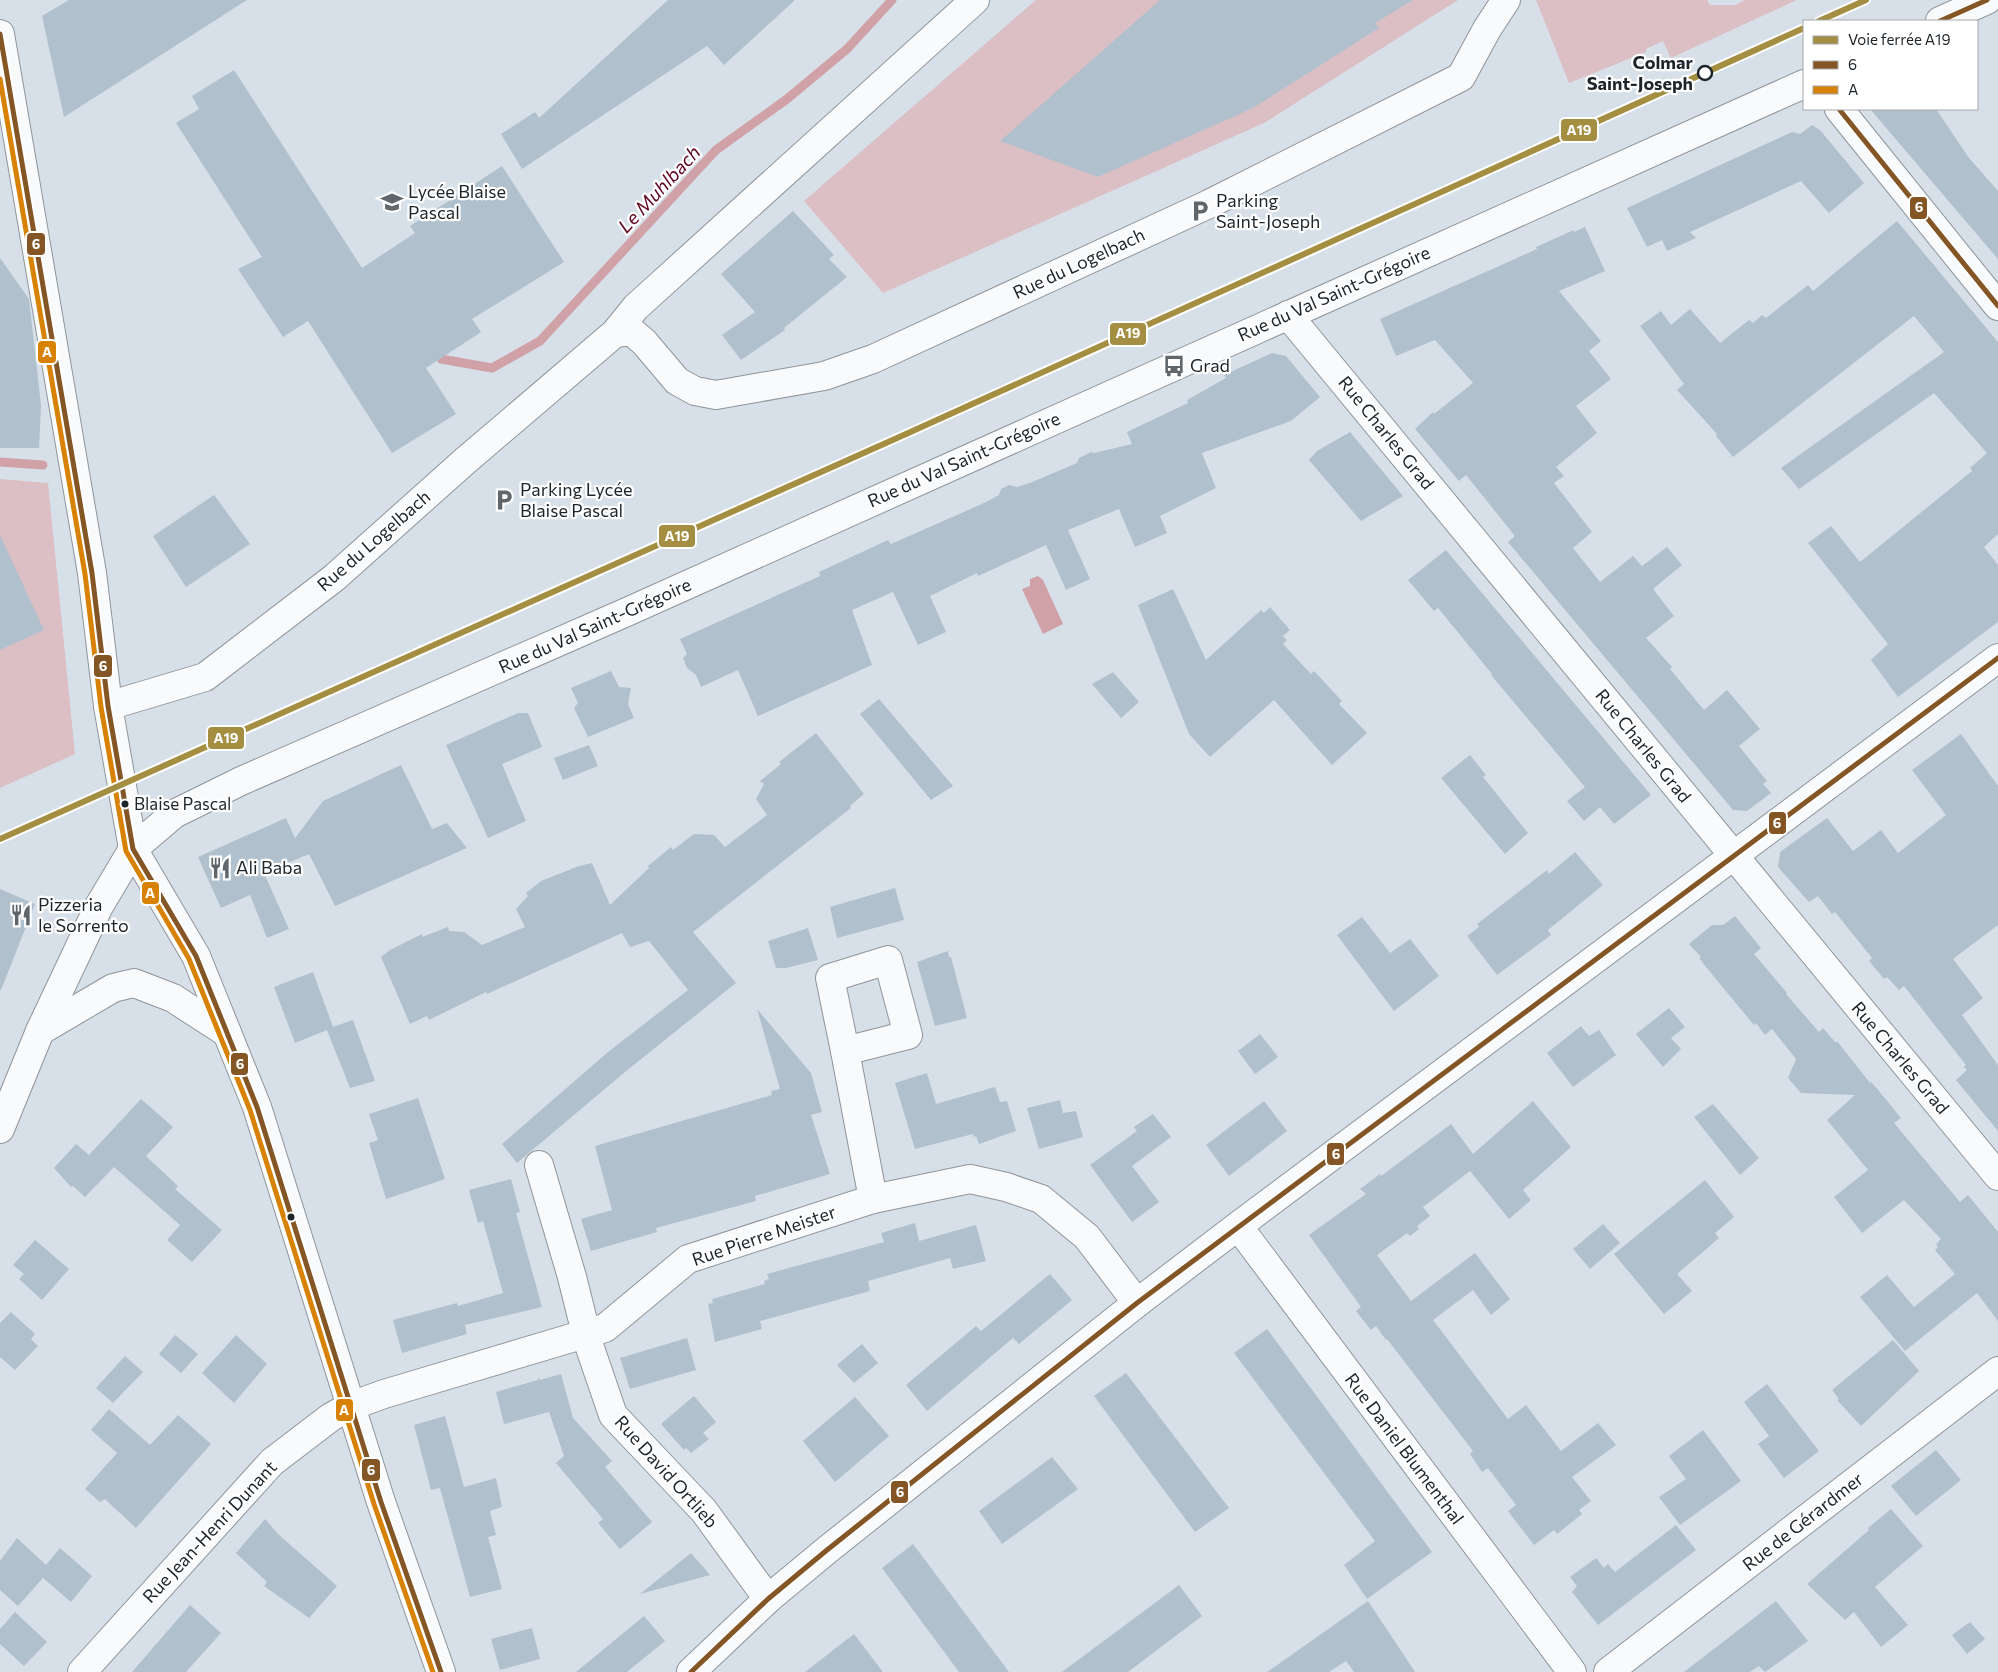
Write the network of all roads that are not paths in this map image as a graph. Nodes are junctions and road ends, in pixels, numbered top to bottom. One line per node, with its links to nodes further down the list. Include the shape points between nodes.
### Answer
1 (975, 0): 10 (street, Rue du Logelbach, via 636,307)
2 (1506, 0): 10 (street, Rue du Logelbach, via 1461,77 1209,204 873,359 824,376 716,395 695,391 677,381 631,331)
3 (1987, 0): 4 (street)
4 (1942, 20)
5 (0, 34): 12 (street, via 92,573)
6 (1803, 84): 9 (street, Rue du Val Saint-Grégoire)
7 (1840, 110): 8 (street)
8 (1998, 306)
9 (1288, 315): 13 (street, Rue du Val Saint-Grégoire, via 241,781 174,814); 14 (street, Rue Charles Grad)
10 (615, 333): 12 (street, Rue du Logelbach, via 334,578 205,677)
11 (1998, 658): 14 (street)
12 (108, 706): 13 (street)
13 (133, 849): 15 (street, via 99,906); 16 (street, via 196,956)
14 (1734, 857): 20 (street, Rue Charles Grad); 22 (street)
15 (40, 1031): 16 (street, via 113,988 134,983 173,998); 18 (street)
16 (227, 1033): 26 (street, via 258,1107)
17 (845, 1051): 21 (street)
18 (0, 1129)
19 (539, 1165): 24 (street)
20 (1998, 1176)
21 (873, 1199): 23 (street, Rue Pierre Meister, via 970,1179 1041,1199 1087,1237); 24 (street, Rue Pierre Meister, via 688,1259 605,1328)
22 (1238, 1226): 23 (street); 31 (street, Rue Daniel Blumenthal)
23 (1138, 1303): 27 (street)
24 (586, 1333): 26 (street, Rue Pierre Meister); 27 (street, Rue David Ortlieb, via 613,1416 704,1511)
25 (1998, 1371): 32 (street, Rue de Gérardmer)
26 (351, 1406): 28 (street, Rue Jean-Henri Dunant, via 331,1417 272,1462); 29 (street)
27 (768, 1599): 30 (street)
28 (82, 1672)
29 (441, 1672)
30 (691, 1672)
31 (1572, 1672)
32 (1608, 1672)

